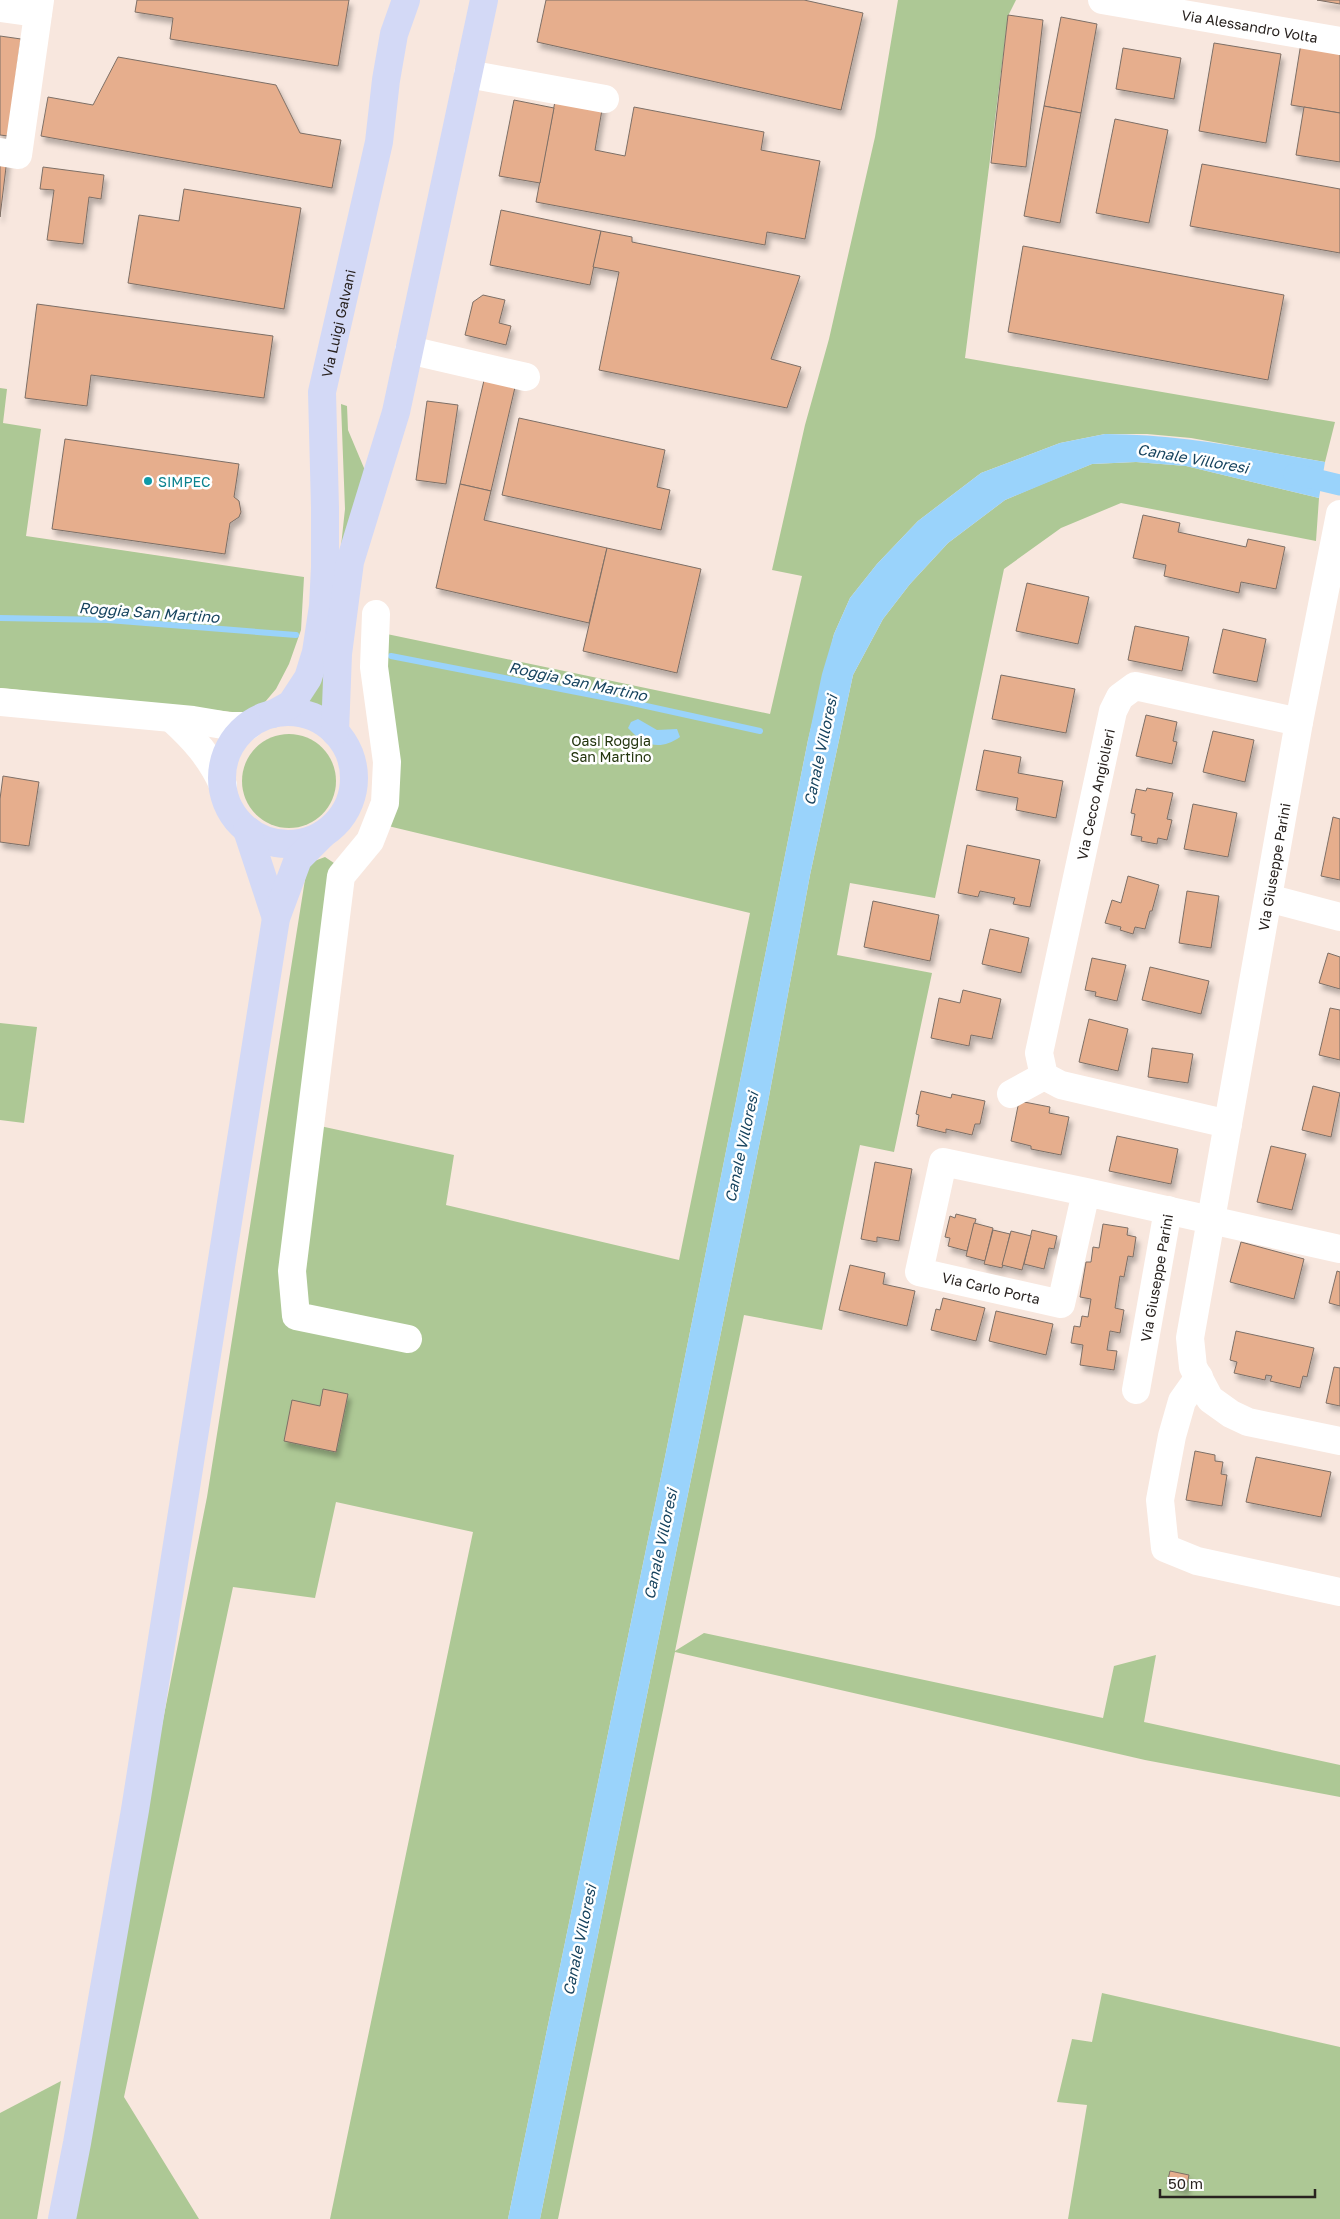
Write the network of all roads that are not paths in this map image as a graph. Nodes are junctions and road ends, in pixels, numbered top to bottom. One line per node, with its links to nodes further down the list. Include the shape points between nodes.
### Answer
1 (406, 0): 14 (main road, Via Luigi Galvani, via 394,34 379,142 322,392)
2 (484, 0): 7 (main road)
3 (1102, 0): 6 (street, Via Alessandro Volta)
4 (39, 7): 5 (street); 9 (street, via 18,155)
5 (0, 8)
6 (1340, 41)
7 (468, 74): 8 (street); 10 (main road)
8 (605, 99)
9 (0, 152)
10 (408, 350): 11 (street); 14 (main road, via 396,412 350,562)
11 (526, 377)
12 (1340, 514): 18 (street, Via Giuseppe Parini)
13 (376, 614): 34 (street, via 374,667 387,762 384,803 370,841 341,876 292,1271 296,1316)
14 (327, 653): 16 (main road, via 291,704); 20 (main road)
15 (0, 702): 17 (street)
16 (273, 714): 19 (main road); 20 (main road, via 306,715)
17 (172, 719): 19 (street); 21 (street, via 195,740 214,765)
18 (1299, 722): 24 (street, Via Giuseppe Parini); 27 (street, Via Cecco Angiolieri, via 1135,686 1120,697 1113,711 1039,1054)
19 (248, 726): 21 (main road, via 233,742 224,763)
20 (335, 732): 23 (main road, via 348,752 354,787 346,809 332,828)
21 (223, 785): 22 (main road, via 230,810)
22 (247, 830): 23 (main road, via 270,842 284,844 297,844); 26 (main road)
23 (322, 835): 26 (main road, via 298,859)
24 (1268, 898): 25 (street); 29 (street, Via Giuseppe Parini)
25 (1340, 917)
26 (276, 918): 39 (main road, via 135,1810)
27 (1044, 1076): 28 (street); 29 (street, via 1060,1085)
28 (1011, 1094)
29 (1228, 1124): 32 (street, Via Giuseppe Parini)
30 (1086, 1192): 30 (street, Via Carlo Porta, via 1061,1304 919,1272 943,1162); 31 (street)
31 (1168, 1210): 32 (street, Via Giuseppe Parini); 36 (street, Via Giuseppe Parini)
32 (1211, 1220): 33 (street); 35 (street, Via Giuseppe Parini, via 1190,1338 1194,1367)
33 (1340, 1249)
34 (408, 1340)
35 (1199, 1377): 37 (street, Via Giuseppe Parini, via 1210,1399 1230,1414 1248,1422); 38 (street, via 1182,1401 1172,1436 1160,1500 1165,1548 1197,1561)
36 (1136, 1390)
37 (1340, 1441)
38 (1340, 1592)
39 (62, 2219)

